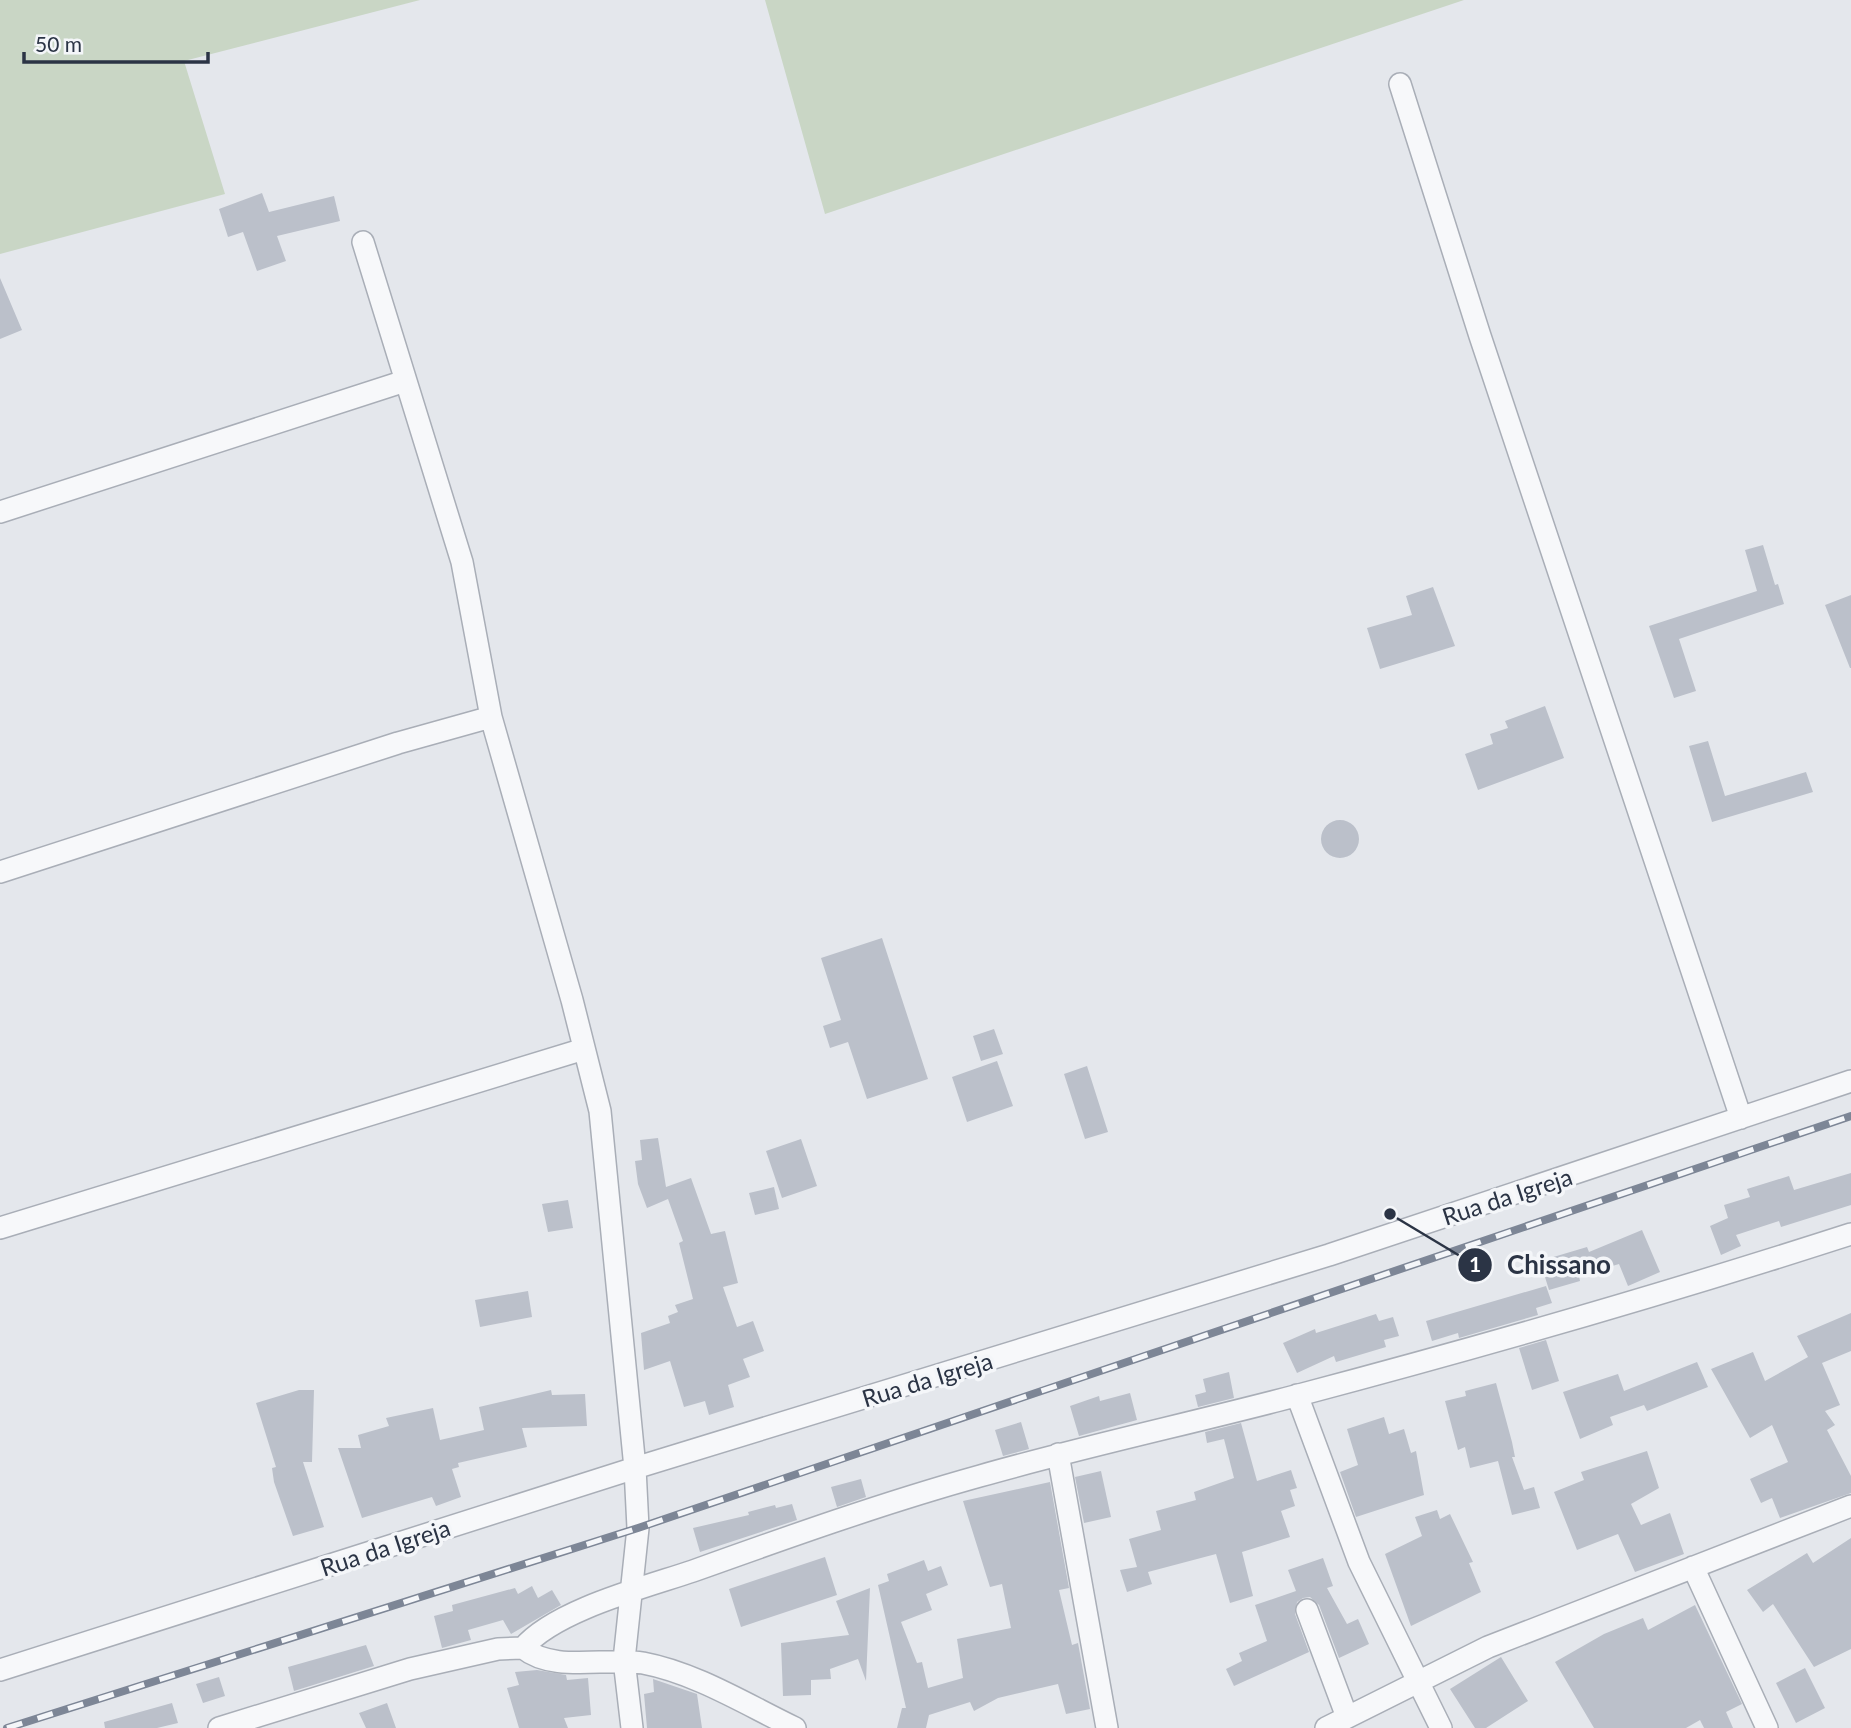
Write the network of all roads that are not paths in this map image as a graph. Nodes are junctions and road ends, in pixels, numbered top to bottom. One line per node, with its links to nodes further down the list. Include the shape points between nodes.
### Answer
1 (1401, 84): 9 (street, via 1484,349)
2 (363, 242): 3 (street)
3 (405, 382): 4 (street); 5 (street, via 462,562)
4 (0, 512)
5 (491, 717): 6 (street); 7 (street)
6 (0, 872)
7 (584, 1049): 10 (street); 14 (street, via 600,1111)
8 (1851, 1081): 9 (street, Rua da Igreja)
9 (1741, 1118): 14 (street, Rua da Igreja, via 1329,1255)
10 (0, 1228)
11 (1851, 1234): 12 (street, via 1566,1322)
12 (1297, 1395): 13 (street); 22 (street, via 1359,1562)
13 (1058, 1454): 17 (street, via 801,1533); 27 (street)
14 (635, 1468): 17 (street, via 638,1528); 21 (street, Rua da Igreja)
15 (1851, 1506): 16 (street)
16 (1693, 1567): 22 (street, via 1488,1647); 30 (street)
17 (629, 1593): 19 (street, via 566,1618 535,1635); 20 (street)
18 (1307, 1610): 23 (street)
19 (523, 1648): 20 (street, via 536,1659); 24 (street, via 410,1669)
20 (624, 1660): 25 (street); 26 (street, via 713,1688)
21 (0, 1670)
22 (1418, 1681): 23 (street); 29 (street)
23 (1347, 1717): 28 (street)
24 (219, 1728)
25 (632, 1728)
26 (795, 1728)
27 (1107, 1728)
28 (1326, 1728)
29 (1441, 1728)
30 (1767, 1728)

